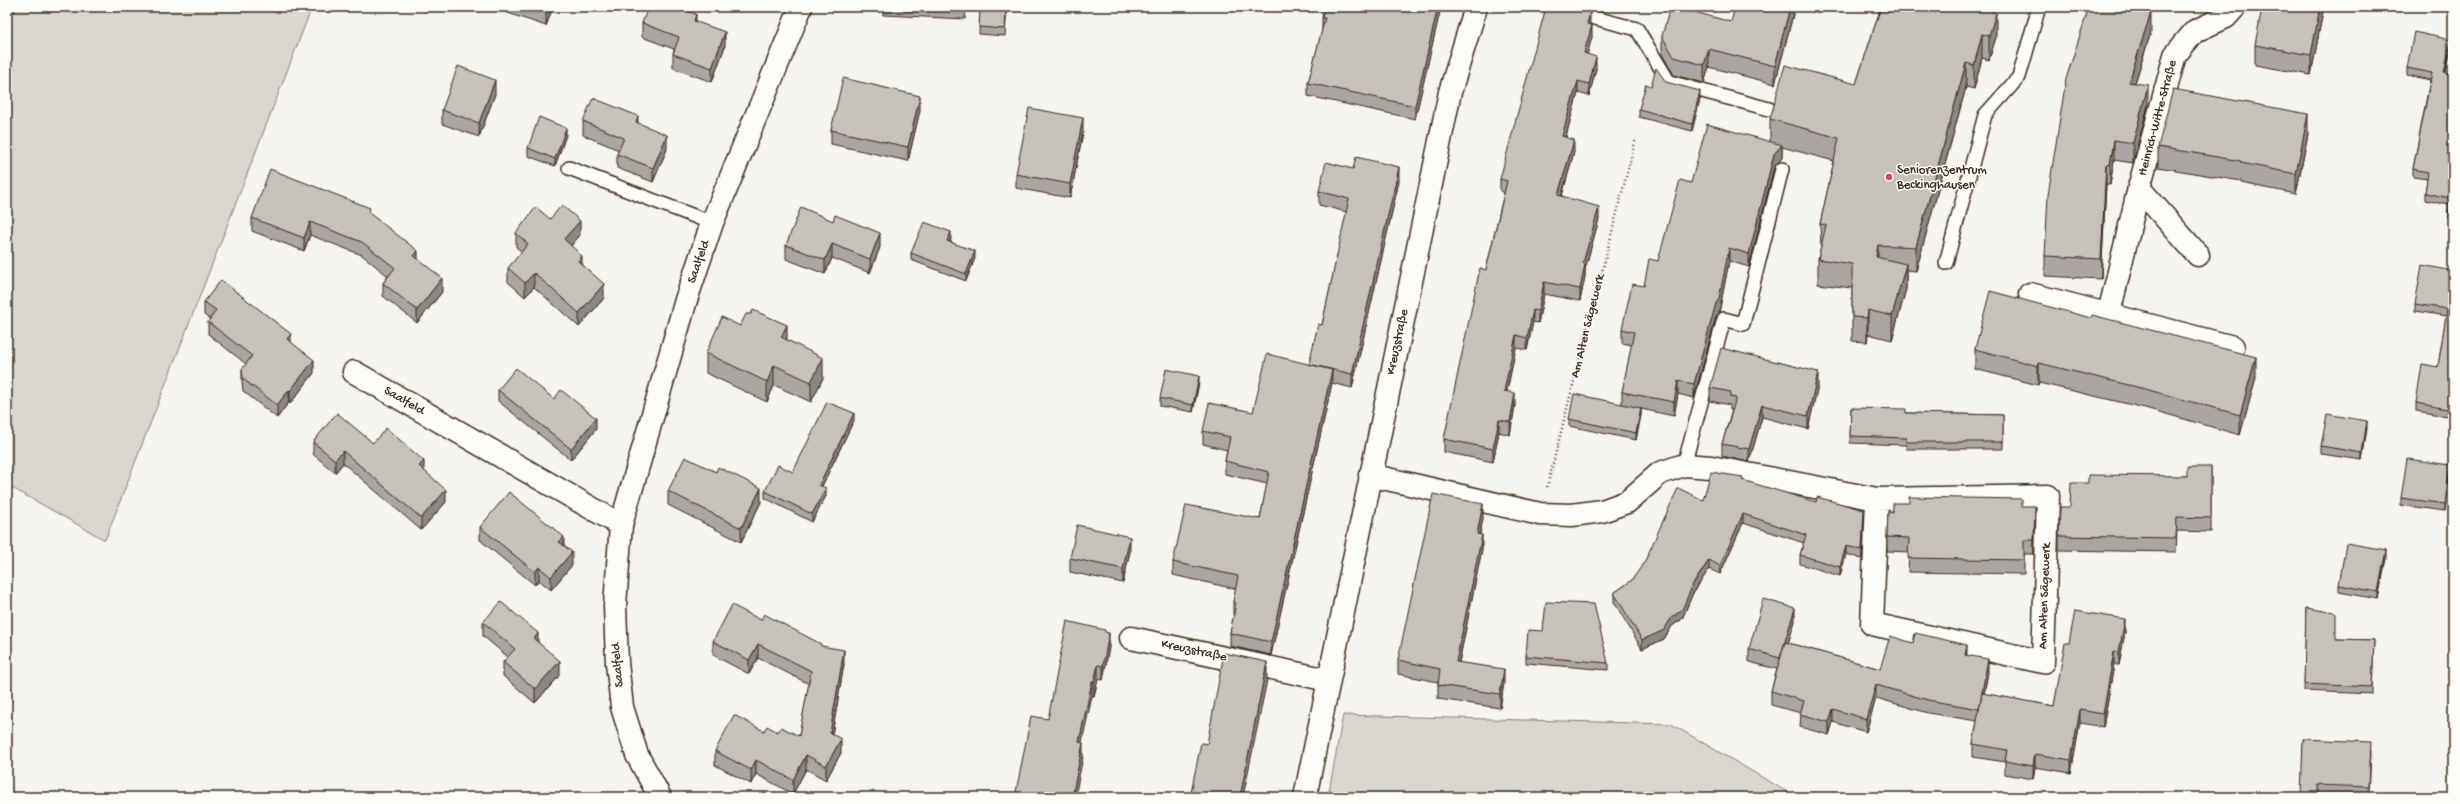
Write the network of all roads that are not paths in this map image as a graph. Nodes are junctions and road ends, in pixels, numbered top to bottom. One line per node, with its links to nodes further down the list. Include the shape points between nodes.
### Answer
1 (801, 7): 10 (street, Saalfeld)
2 (1476, 7): 18 (street, Kreuzstraße, via 1450,92)
3 (1553, 7): 6 (lane, via 1637,29 1669,82)
4 (2039, 7): 12 (lane, via 2019,77 1985,115)
5 (2235, 7): 9 (street, Heinrich-Witte-Straße, via 2226,17 2195,31 2175,55)
6 (1769, 109)
7 (568, 168): 10 (lane)
8 (1782, 169): 17 (lane, via 1743,324 1724,319)
9 (2139, 188): 11 (street, Heinrich-Witte-Straße); 14 (street, Heinrich-Witte-Straße)
10 (712, 223): 20 (street, Saalfeld, via 686,300)
11 (2198, 256)
12 (1946, 263)
13 (2030, 294): 14 (street)
14 (2109, 313): 15 (street)
15 (2233, 347)
16 (354, 372): 20 (street, Saalfeld)
17 (1684, 465): 18 (street, Am Alten Sägewerk, via 1660,473 1627,502 1602,512 1572,515 1540,514); 19 (street, Am Alten Sägewerk, via 1711,467)
18 (1370, 475): 22 (street, Kreuzstraße)
19 (1877, 499): 19 (street, Am Alten Sägewerk, via 2048,496 2043,662 1872,624)
20 (621, 525): 23 (street, Saalfeld, via 615,605 622,707 637,755)
21 (1131, 638): 22 (street, Kreuzstraße)
22 (1328, 680): 24 (street, Kreuzstraße)
23 (660, 797)
24 (1305, 797)

